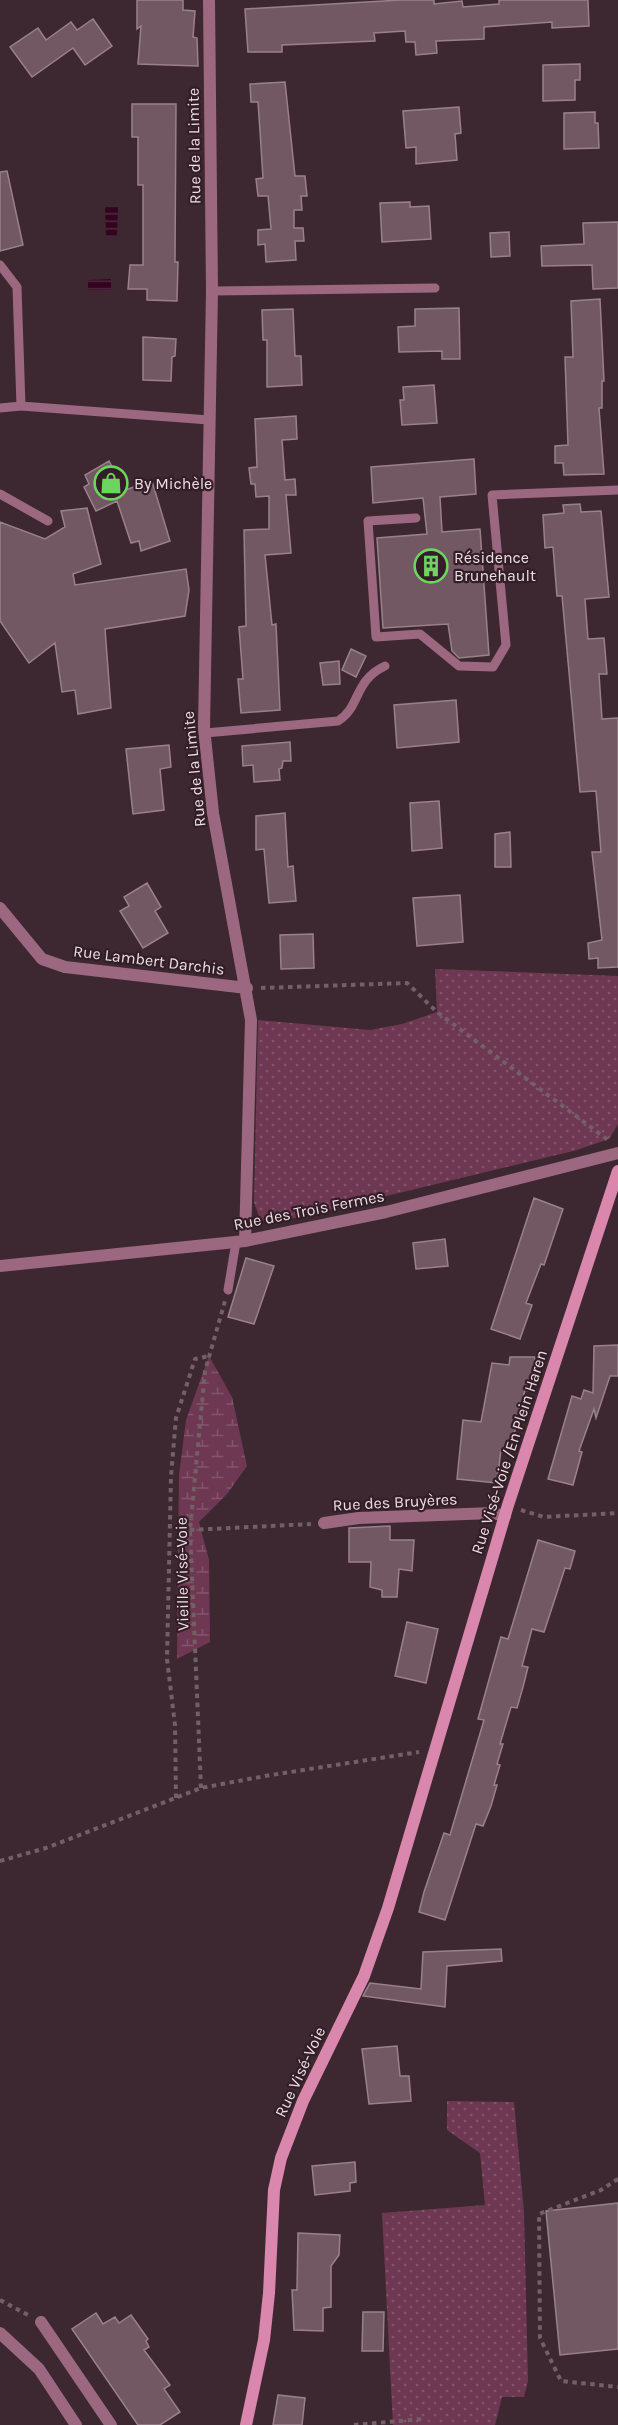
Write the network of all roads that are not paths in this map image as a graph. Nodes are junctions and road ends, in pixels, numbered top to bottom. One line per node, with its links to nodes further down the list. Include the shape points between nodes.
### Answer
1 (209, 0): 4 (street, Rue de la Limite)
2 (0, 265): 5 (lane, via 17,287)
3 (435, 288): 4 (lane)
4 (212, 291): 7 (street, Rue de la Limite)
5 (21, 406): 6 (lane); 7 (lane)
6 (0, 408)
7 (209, 420): 13 (street, Rue de la Limite)
8 (618, 490): 10 (lane, via 492,495 506,645 493,667 459,666 420,634 376,637 368,521)
9 (0, 494): 11 (lane)
10 (416, 518)
11 (48, 521)
12 (385, 666): 13 (lane, via 370,673 346,717 338,721)
13 (205, 733): 15 (street, Rue de la Limite, via 213,813)
14 (0, 908): 15 (street, Rue Lambert Darchis, via 42,959 65,968)
15 (247, 988): 18 (street, Rue de la Limite, via 251,1020)
16 (618, 1153): 18 (street, Rue des Trois Fermes, via 386,1212)
17 (618, 1171): 21 (street, Rue Visé-Voie /En Plein Haren)
18 (241, 1242): 19 (street, Rue des Trois Fermes); 20 (lane)
19 (0, 1266)
20 (228, 1290)
21 (506, 1511): 22 (street, Rue des Bruyères); 23 (street, Rue Visé-Voie /En Plein Haren)
22 (324, 1523)
23 (437, 1746): 28 (street, Rue Visé-Voie, via 364,1976 303,2102 281,2158 274,2190 264,2340)
24 (42, 2322): 27 (street)
25 (0, 2333): 26 (street, via 39,2369)
26 (76, 2425)
27 (111, 2425)
28 (246, 2425)

